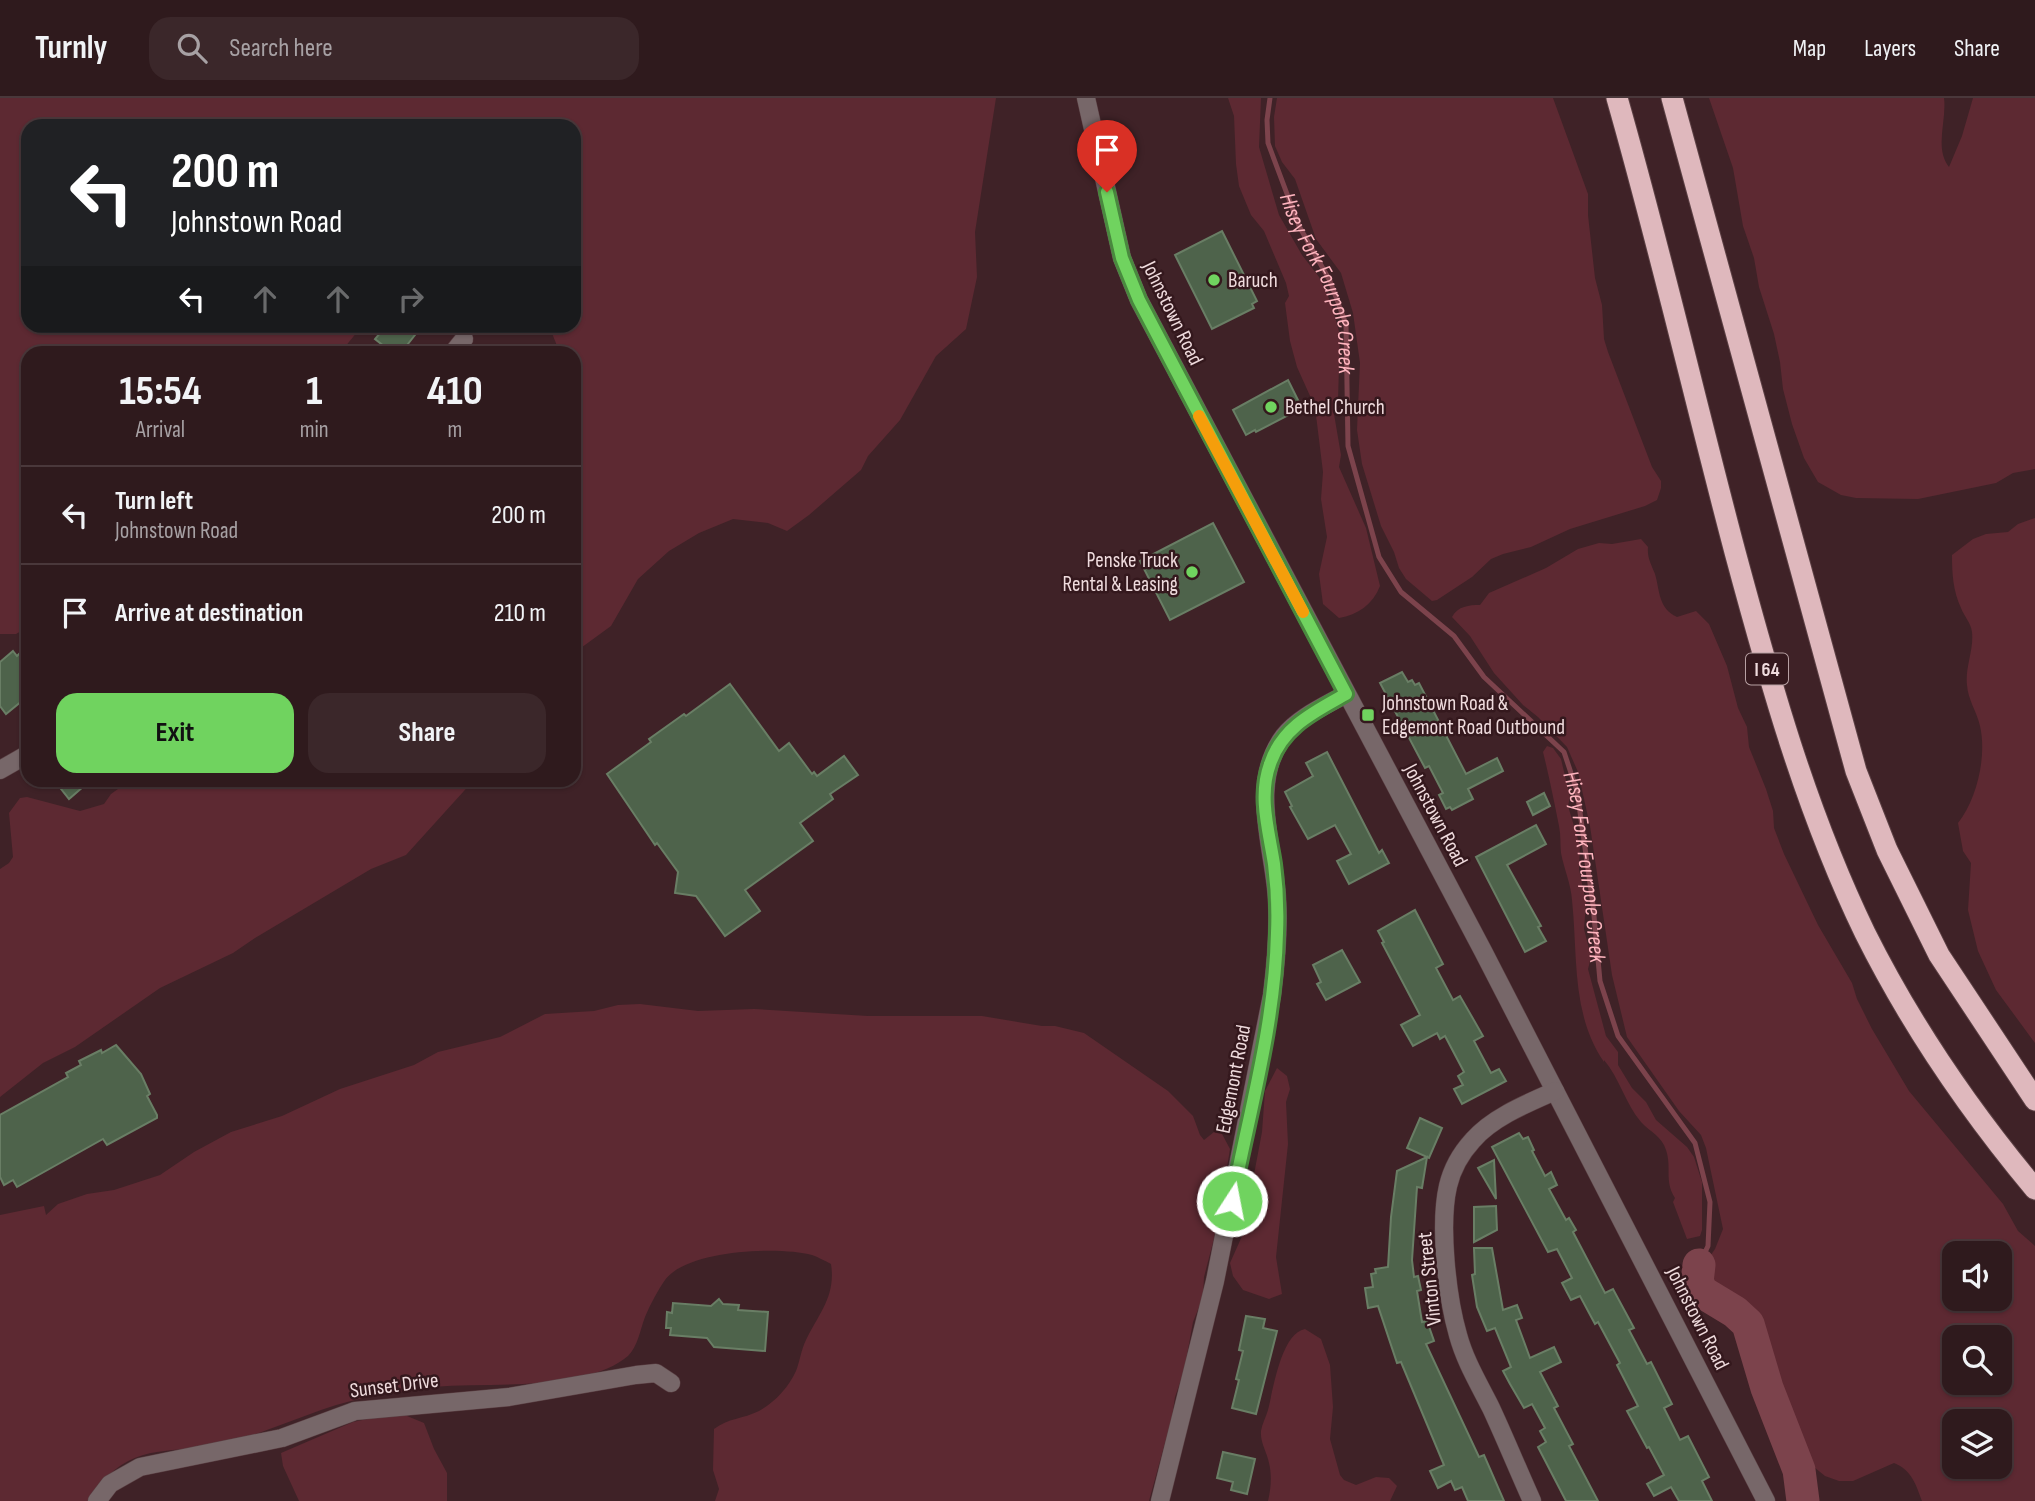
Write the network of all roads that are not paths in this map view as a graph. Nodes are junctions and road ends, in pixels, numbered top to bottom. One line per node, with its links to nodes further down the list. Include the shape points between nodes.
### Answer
1 (1086, 98): 6 (street, Johnstown Road, via 1122,258 1134,288)
2 (1618, 98): 11 (highway, I 64, via 1750,607 1810,803 1891,983 1980,1122)
3 (1672, 98): 10 (highway, via 1856,771 1887,850 1939,955)
4 (464, 339): 5 (street)
5 (459, 346)
6 (1346, 694): 9 (street, Johnstown Road); 14 (street, Edgemont Road, via 1285,735 1266,777 1277,900 1272,995 1215,1281)
7 (21, 758): 8 (street)
8 (0, 770)
9 (1555, 1091): 15 (street, Vinton Street, via 1474,1138 1453,1169 1445,1213 1450,1299 1458,1335); 16 (street, Johnstown Road)
10 (2035, 1100)
11 (2035, 1189)
12 (671, 1383): 13 (street, Sunset Drive, via 656,1373 509,1397 355,1410 282,1438 140,1467 110,1484)
13 (97, 1501)
14 (1160, 1501)
15 (1531, 1501)
16 (1766, 1501)

